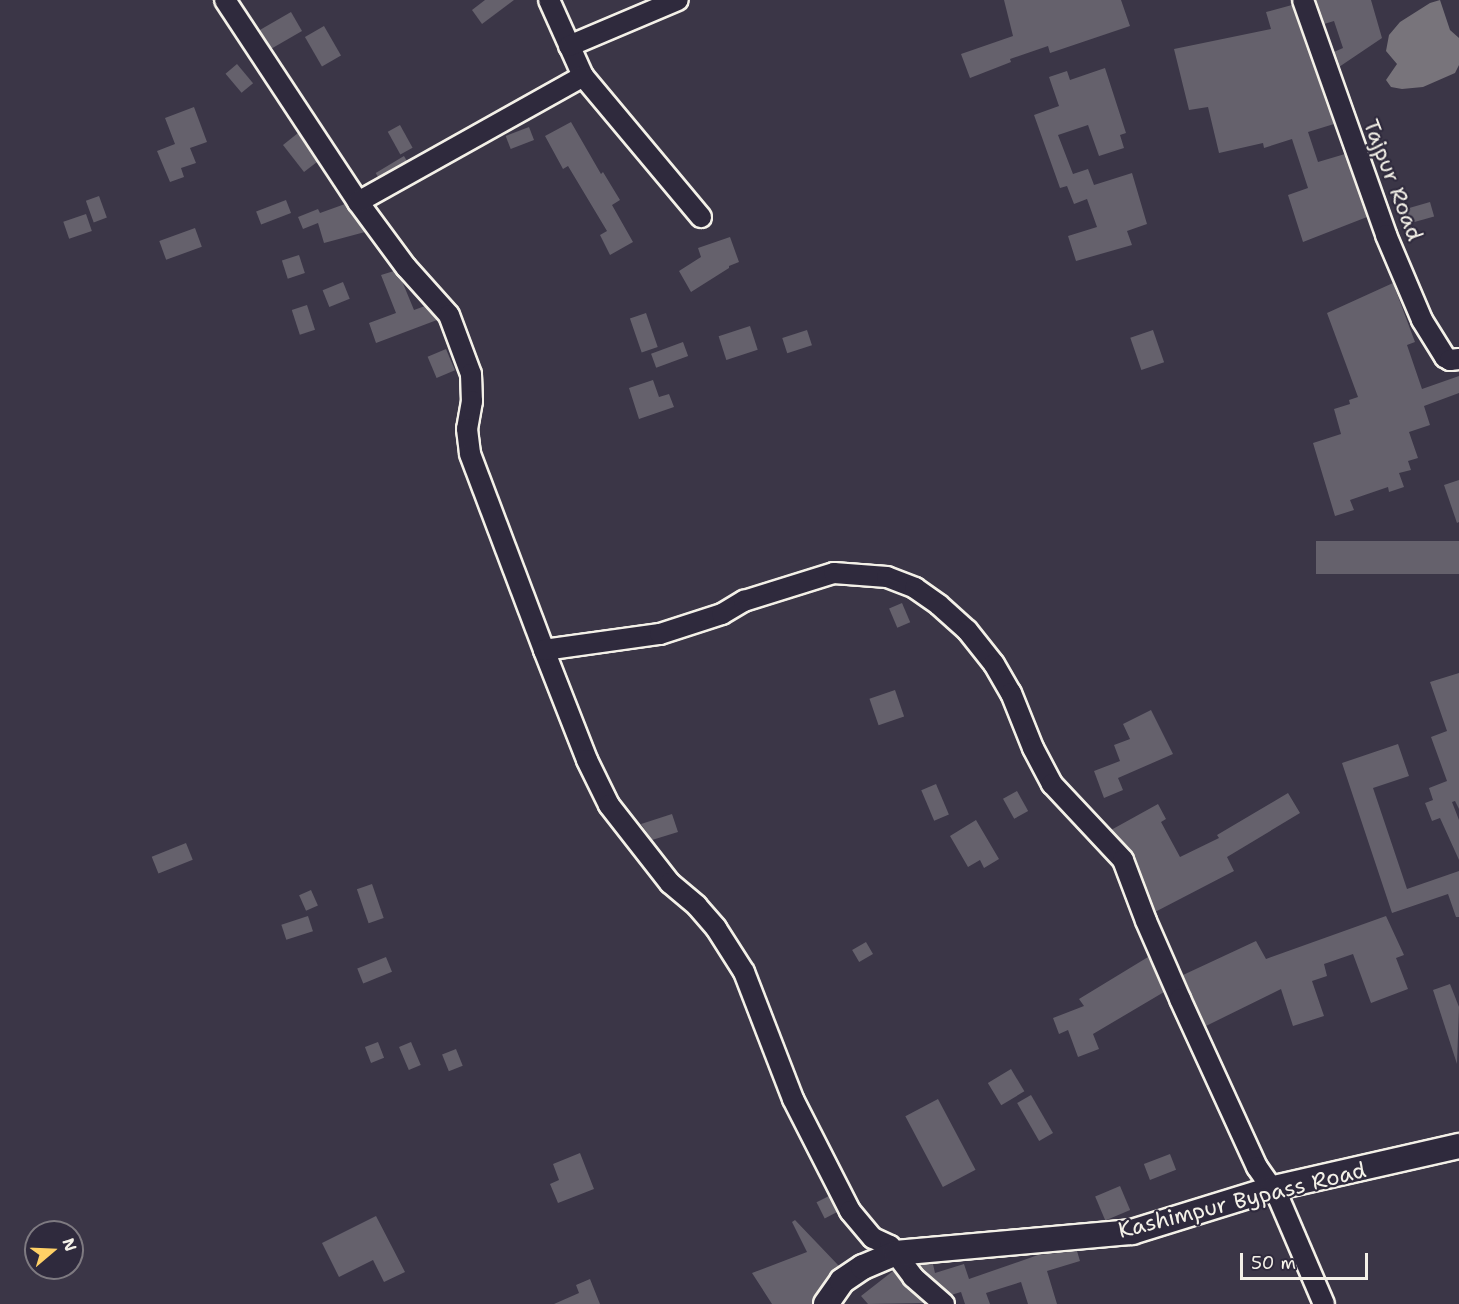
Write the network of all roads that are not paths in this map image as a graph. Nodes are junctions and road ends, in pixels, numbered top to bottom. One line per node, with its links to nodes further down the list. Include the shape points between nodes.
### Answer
1 (225, 0): 7 (street)
2 (549, 0): 5 (street)
3 (678, 0): 5 (street)
4 (1303, 0): 9 (street, Tajpur Road, via 1386,235 1422,320 1445,357)
5 (569, 46): 6 (street)
6 (583, 76): 7 (street); 8 (street)
7 (358, 202): 10 (street, via 406,267 441,303 457,332 471,374 467,429 470,454)
8 (701, 217)
9 (1459, 360)
10 (544, 650): 12 (street, via 660,634 722,614 744,601 834,573 886,577 915,588 939,605 968,630 994,664 1052,784 1123,860 1180,999 1257,1167); 13 (street, via 609,805 670,883 716,928 744,972 793,1099 850,1211 873,1238)
11 (1459, 1146): 12 (main road, Kashimpur Bypass Road)
12 (1274, 1188): 13 (main road, Kashimpur Bypass Road, via 1132,1232); 16 (street)
13 (897, 1253): 14 (main road, Kashimpur Bypass Road, via 842,1281); 15 (street, via 913,1277)
14 (826, 1304)
15 (944, 1304)
16 (1324, 1304)

